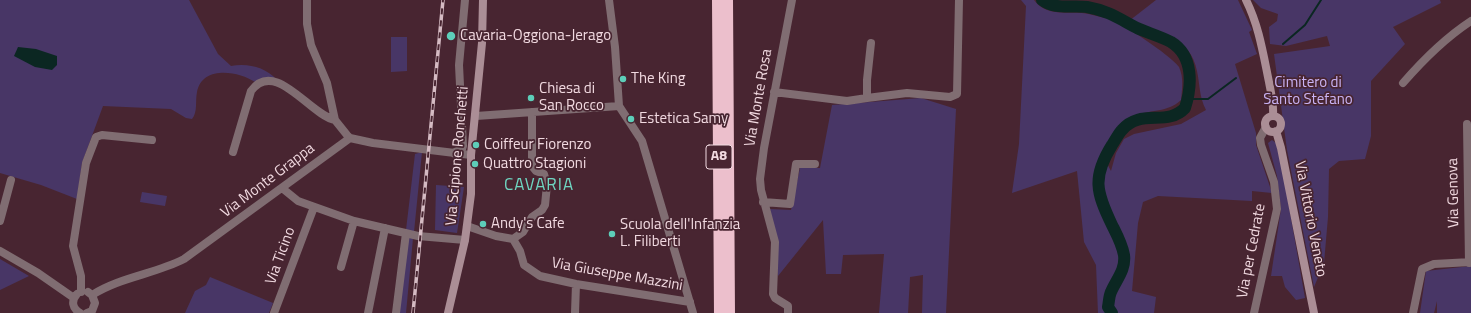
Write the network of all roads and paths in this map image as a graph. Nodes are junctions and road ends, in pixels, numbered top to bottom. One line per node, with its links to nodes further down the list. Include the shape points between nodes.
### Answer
1 (307, 0): 19 (street, via 308,34 327,83)
2 (465, 0): 26 (street, via 459,65 463,146 459,152)
3 (483, 0): 17 (street, Via Scipione Ronchetti)
4 (609, 0): 15 (street)
5 (718, 0): 56 (highway, A8)
6 (727, 0): 57 (highway, A8)
7 (792, 0): 13 (street, Via Monte Rosa)
8 (960, 0): 14 (street, via 957,94 950,97 907,93)
9 (1246, 0): 18 (street, Via Vittorio Veneto, via 1262,45)
10 (1471, 20): 12 (street, via 1425,59)
11 (871, 43): 14 (street)
12 (1402, 83)
13 (774, 92): 14 (street, via 848,101); 31 (street, Via Monte Rosa, via 761,168)
14 (867, 98)
15 (619, 106): 16 (street); 47 (street, via 642,141)
16 (532, 112): 17 (street); 38 (street, via 532,166 544,174 547,185 546,200 542,210 532,217 523,232)
17 (476, 116): 27 (street, Via Scipione Ronchetti)
18 (1273, 116): 21 (street, via 1267,120); 22 (street, Via Vittorio Veneto, via 1281,122)
19 (335, 120): 23 (street); 25 (street, via 324,116 286,86 274,80 262,83 251,91)
20 (1467, 124): 41 (street, Via Genova)
21 (1266, 127): 22 (street); 59 (street, Via per Cedrate, via 1260,138 1274,182 1277,209)
22 (1276, 131): 60 (street, Via Vittorio Veneto, via 1282,148)
23 (350, 138): 26 (street); 30 (street, Via Monte Grappa)
24 (152, 140): 44 (street, via 102,135 96,137 86,163 73,246 81,276)
25 (232, 152)
26 (450, 153): 27 (street)
27 (471, 154): 35 (street, Via Scipione Ronchetti, via 472,187)
28 (815, 164): 31 (street, via 796,164 790,204)
29 (11, 180): 33 (street)
30 (282, 188): 32 (street, via 291,197); 45 (street, Via Monte Grappa, via 184,259 117,282)
31 (763, 202): 58 (street, Via Monte Rosa, via 775,242 773,294 774,298 788,306)
32 (314, 207): 34 (street); 50 (street, Via Ticino)
33 (0, 221)
34 (354, 221): 36 (street); 42 (street)
35 (467, 226): 38 (street); 39 (street, Via Scipione Ronchetti)
36 (385, 228): 37 (street); 51 (street)
37 (406, 233): 39 (street); 52 (street)
38 (513, 239): 43 (street, Via Giuseppe Mazzini, via 527,268 540,276)
39 (465, 240): 53 (street, Via Scipione Ronchetti)
40 (0, 251): 46 (street)
41 (1470, 262): 61 (street, via 1434,264 1422,268)
42 (341, 267)
43 (576, 284): 47 (street, Via Giuseppe Mazzini); 54 (street)
44 (81, 292): 45 (street); 46 (street)
45 (92, 295): 49 (street, via 95,303)
46 (74, 298): 48 (street)
47 (690, 302): 55 (street)
48 (75, 312)
49 (91, 312)
50 (274, 313)
51 (368, 313)
52 (396, 313)
53 (448, 313)
54 (575, 313)
55 (693, 313)
56 (720, 313)
57 (729, 313)
58 (788, 313)
59 (1254, 313)
60 (1314, 313)
61 (1413, 313)

